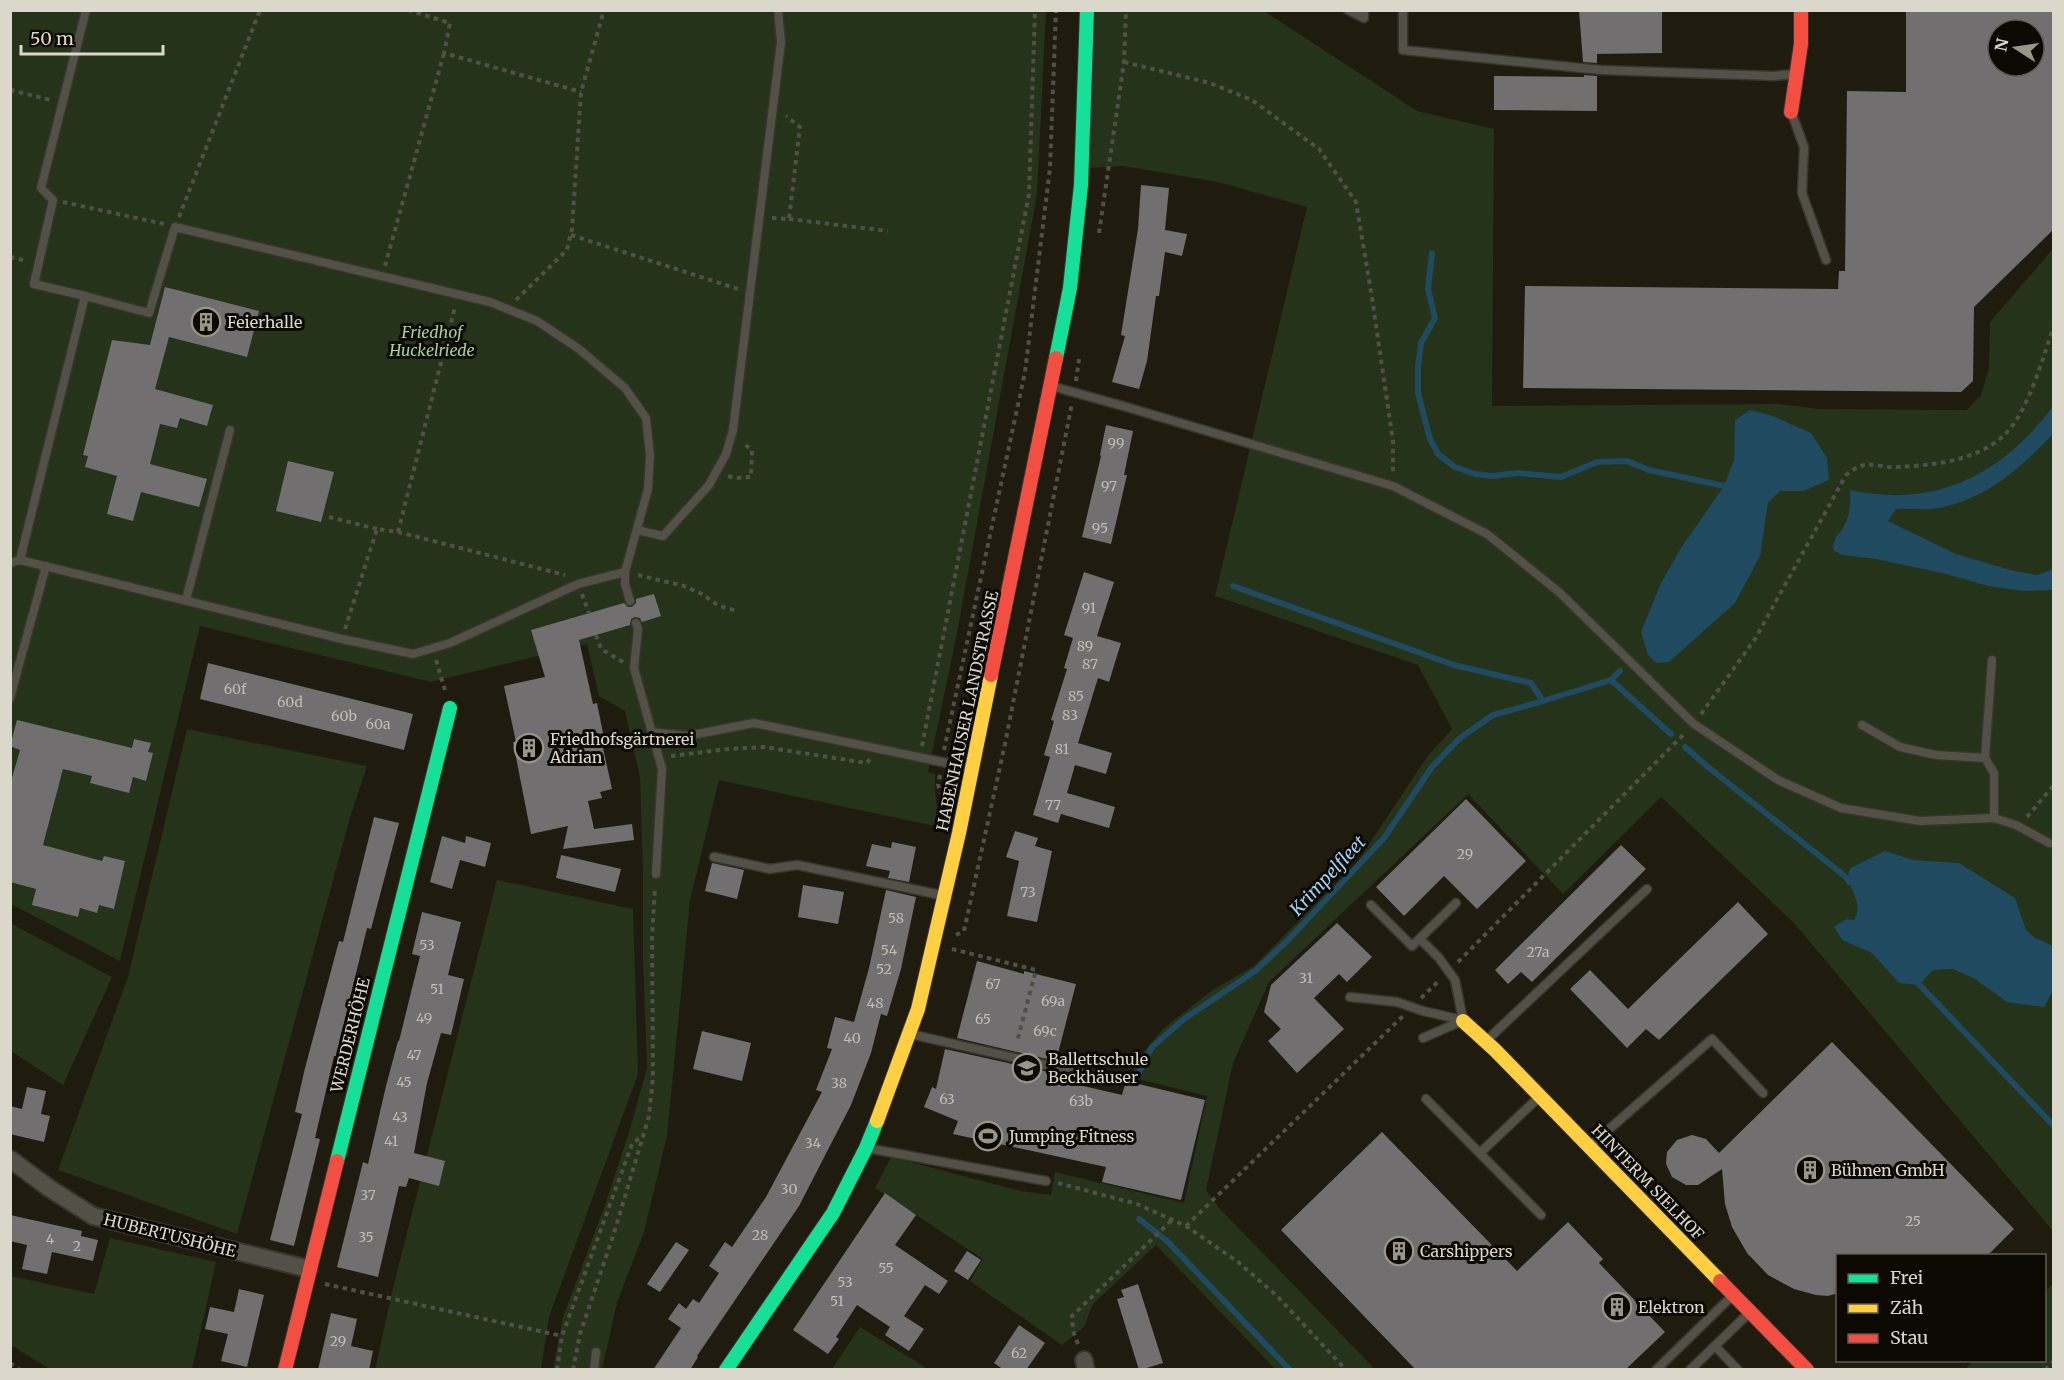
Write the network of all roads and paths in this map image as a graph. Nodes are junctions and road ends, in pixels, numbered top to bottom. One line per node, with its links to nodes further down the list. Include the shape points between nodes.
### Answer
1 (86, 10): 19 (lane)
2 (260, 10): 26 (path)
3 (408, 10): 14 (path, via 450,23)
4 (604, 10): 18 (path)
5 (778, 10): 20 (lane, via 781,42)
6 (1035, 10): 66 (path, via 1029,194)
7 (1056, 10): 69 (path, via 1050,168 1025,372)
8 (1087, 10): 36 (street, HABENHAUSER LANDSTRASSE, via 1077,236)
9 (1126, 10): 15 (path)
10 (1348, 10): 11 (lane, via 1364,18)
11 (1364, 10)
12 (1402, 10): 16 (lane, via 1402,50 1601,70)
13 (1801, 10): 16 (street)
14 (444, 53): 18 (path); 30 (path)
15 (1124, 62): 22 (path); 40 (path, via 1209,83 1252,100 1319,149 1356,202 1393,441)
16 (1796, 74): 21 (street)
17 (10, 90): 19 (path)
18 (581, 92): 28 (path)
19 (63, 104): 23 (lane, via 41,188)
20 (773, 106): 24 (lane); 25 (path, via 800,127)
21 (1791, 112): 29 (lane, via 1804,147 1802,193)
22 (1113, 146)
23 (53, 200): 26 (path); 33 (lane, via 34,284)
24 (759, 217): 25 (path); 31 (lane)
25 (789, 219): 27 (path)
26 (175, 227): 30 (lane); 33 (lane, via 149,313)
27 (888, 231)
28 (571, 235): 31 (path); 34 (path, via 567,250)
29 (1826, 260)
30 (382, 277): 32 (lane)
31 (749, 293): 38 (lane)
32 (458, 295): 34 (lane); 44 (path)
33 (85, 296): 45 (lane)
34 (507, 309): 43 (lane, via 537,321 579,349 625,388 646,418 648,489)
35 (2054, 326): 62 (path, via 2020,414 2008,432 1989,447 1942,462 1857,466 1846,476 1755,639)
36 (1051, 386): 40 (lane); 70 (street, HABENHAUSER LANDSTRASSE)
37 (230, 430): 50 (lane)
38 (731, 437): 39 (lane); 39 (path, via 752,450 751,477)
39 (716, 473): 43 (lane, via 663,536)
40 (1393, 486): 62 (lane, via 1487,534 1559,592)
41 (329, 517): 42 (path)
42 (377, 529): 44 (path); 56 (path)
43 (636, 530): 48 (lane)
44 (398, 532): 49 (path, via 573,577)
45 (20, 560): 46 (lane); 47 (lane)
46 (10, 563)
47 (46, 566): 50 (lane); 60 (lane)
48 (625, 572): 49 (lane); 51 (lane); 52 (path, via 684,586 719,606)
49 (578, 584): 53 (path); 57 (lane)
50 (186, 600): 56 (lane)
51 (630, 601)
52 (738, 611)
53 (589, 613)
54 (636, 623): 59 (lane)
55 (596, 635): 59 (path, via 601,649)
56 (342, 639): 57 (lane, via 413,654)
57 (432, 648): 61 (path)
58 (1992, 660): 68 (lane)
59 (634, 668): 64 (lane)
60 (10, 698)
61 (450, 708): 105 (street, WERDERHÖHE)
62 (1694, 724): 73 (lane, via 1778,780 1841,808 1920,821); 84 (path)
63 (1862, 725): 68 (lane, via 1900,747 1936,755)
64 (652, 732): 65 (lane, via 687,736 754,723); 67 (lane)
65 (879, 749): 66 (lane); 67 (path, via 867,763 764,747)
66 (920, 757): 69 (lane)
67 (659, 758): 77 (lane, via 662,769)
68 (1985, 758): 73 (lane, via 1994,773)
69 (941, 762): 70 (lane); 72 (path, via 938,785)
70 (972, 768): 79 (street, HABENHAUSER LANDSTRASSE)
71 (2054, 785): 74 (path, via 2032,813)
72 (946, 804)
73 (1994, 818): 74 (lane)
74 (2016, 825): 75 (lane)
75 (2049, 843)
76 (714, 857): 79 (lane, via 770,869 797,865)
77 (656, 874): 96 (path, via 652,938 653,1077)
78 (1647, 889): 90 (lane)
79 (945, 896): 83 (street, HABENHAUSER LANDSTRASSE)
80 (1456, 903): 82 (lane)
81 (1371, 904): 82 (lane, via 1412,946)
82 (1420, 939): 84 (lane)
83 (934, 945): 88 (street, HABENHAUSER LANDSTRASSE); 91 (path, via 1036,970)
84 (1449, 970): 86 (path); 87 (lane, via 1455,980)
85 (1350, 997): 86 (lane)
86 (1413, 1006): 87 (lane); 104 (path)
87 (1463, 1021): 89 (lane); 90 (street, HINTERM SIELHOF)
88 (910, 1034): 92 (lane); 98 (street, HABENHAUSER LANDSTRASSE)
89 (1423, 1038)
90 (1486, 1041): 94 (street, HINTERM SIELHOF)
91 (1017, 1042)
92 (1117, 1081)
93 (1763, 1093): 97 (lane, via 1712,1039)
94 (1540, 1096): 97 (street, HINTERM SIELHOF); 99 (lane)
95 (1426, 1099): 99 (lane)
96 (643, 1135): 108 (path, via 632,1144); 117 (path, via 580,1334)
97 (1590, 1146): 106 (street, HINTERM SIELHOF)
98 (866, 1148): 101 (lane); 119 (street, HABENHAUSER LANDSTRASSE, via 832,1213)
99 (1480, 1153): 102 (lane)
100 (10, 1159): 105 (street, HUBERTUSHÖHE, via 93,1216)
101 (1046, 1181): 103 (path, via 1137,1204)
102 (1541, 1215)
103 (1172, 1220): 104 (path); 113 (path, via 1072,1316)
104 (1186, 1226): 120 (path, via 1238,1262 1276,1295)
105 (309, 1269): 108 (path, via 321,1283); 115 (street, WERDERHÖHE)
106 (1734, 1294): 107 (street, HINTERM SIELHOF); 121 (lane)
107 (1751, 1311): 109 (lane); 124 (street, HINTERM SIELHOF)
108 (562, 1336): 116 (path)
109 (1715, 1346): 122 (lane); 123 (lane)
110 (596, 1352): 118 (lane)
111 (2054, 1361): 125 (path)
112 (10, 1363): 114 (path)
113 (1085, 1365)
114 (20, 1370)
115 (285, 1370)
116 (557, 1370)
117 (573, 1370)
118 (594, 1370)
119 (726, 1370)
120 (1346, 1370)
121 (1656, 1370)
122 (1690, 1370)
123 (1738, 1370)
124 (1807, 1370)
125 (2045, 1370)

